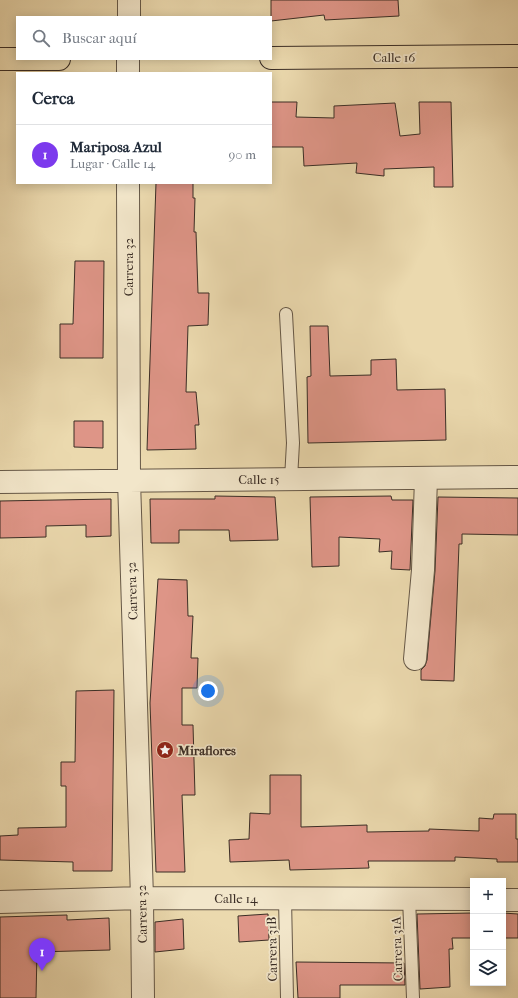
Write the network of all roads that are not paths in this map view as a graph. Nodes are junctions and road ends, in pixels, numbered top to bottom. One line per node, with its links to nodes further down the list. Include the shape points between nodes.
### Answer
1 (129, 0): 2 (street)
2 (129, 16)
3 (518, 56): 4 (highway, Calle 16)
4 (272, 58)
5 (0, 59): 6 (highway)
6 (16, 59)
7 (128, 60): 8 (street)
8 (128, 72)
9 (128, 184): 14 (street, Carrera 32)
10 (286, 314): 13 (lane, via 293,443)
11 (518, 477): 12 (street, Calle 15)
12 (426, 478): 13 (street, Calle 15); 16 (street, via 423,570)
13 (290, 479): 14 (street, Calle 15)
14 (129, 480): 15 (street, Calle 15); 17 (street, Carrera 32)
15 (0, 482)
16 (415, 659)
17 (142, 898): 18 (street, Calle 14); 23 (street, Calle 14); 24 (street, Carrera 32)
18 (285, 898): 19 (street, Calle 14); 25 (lane, Carrera 31B)
19 (409, 898): 20 (street, Calle 14); 26 (lane, Carrera 31A)
20 (470, 899)
21 (506, 900): 22 (street)
22 (518, 900)
23 (0, 902)
24 (143, 998)
25 (287, 998)
26 (413, 998)

